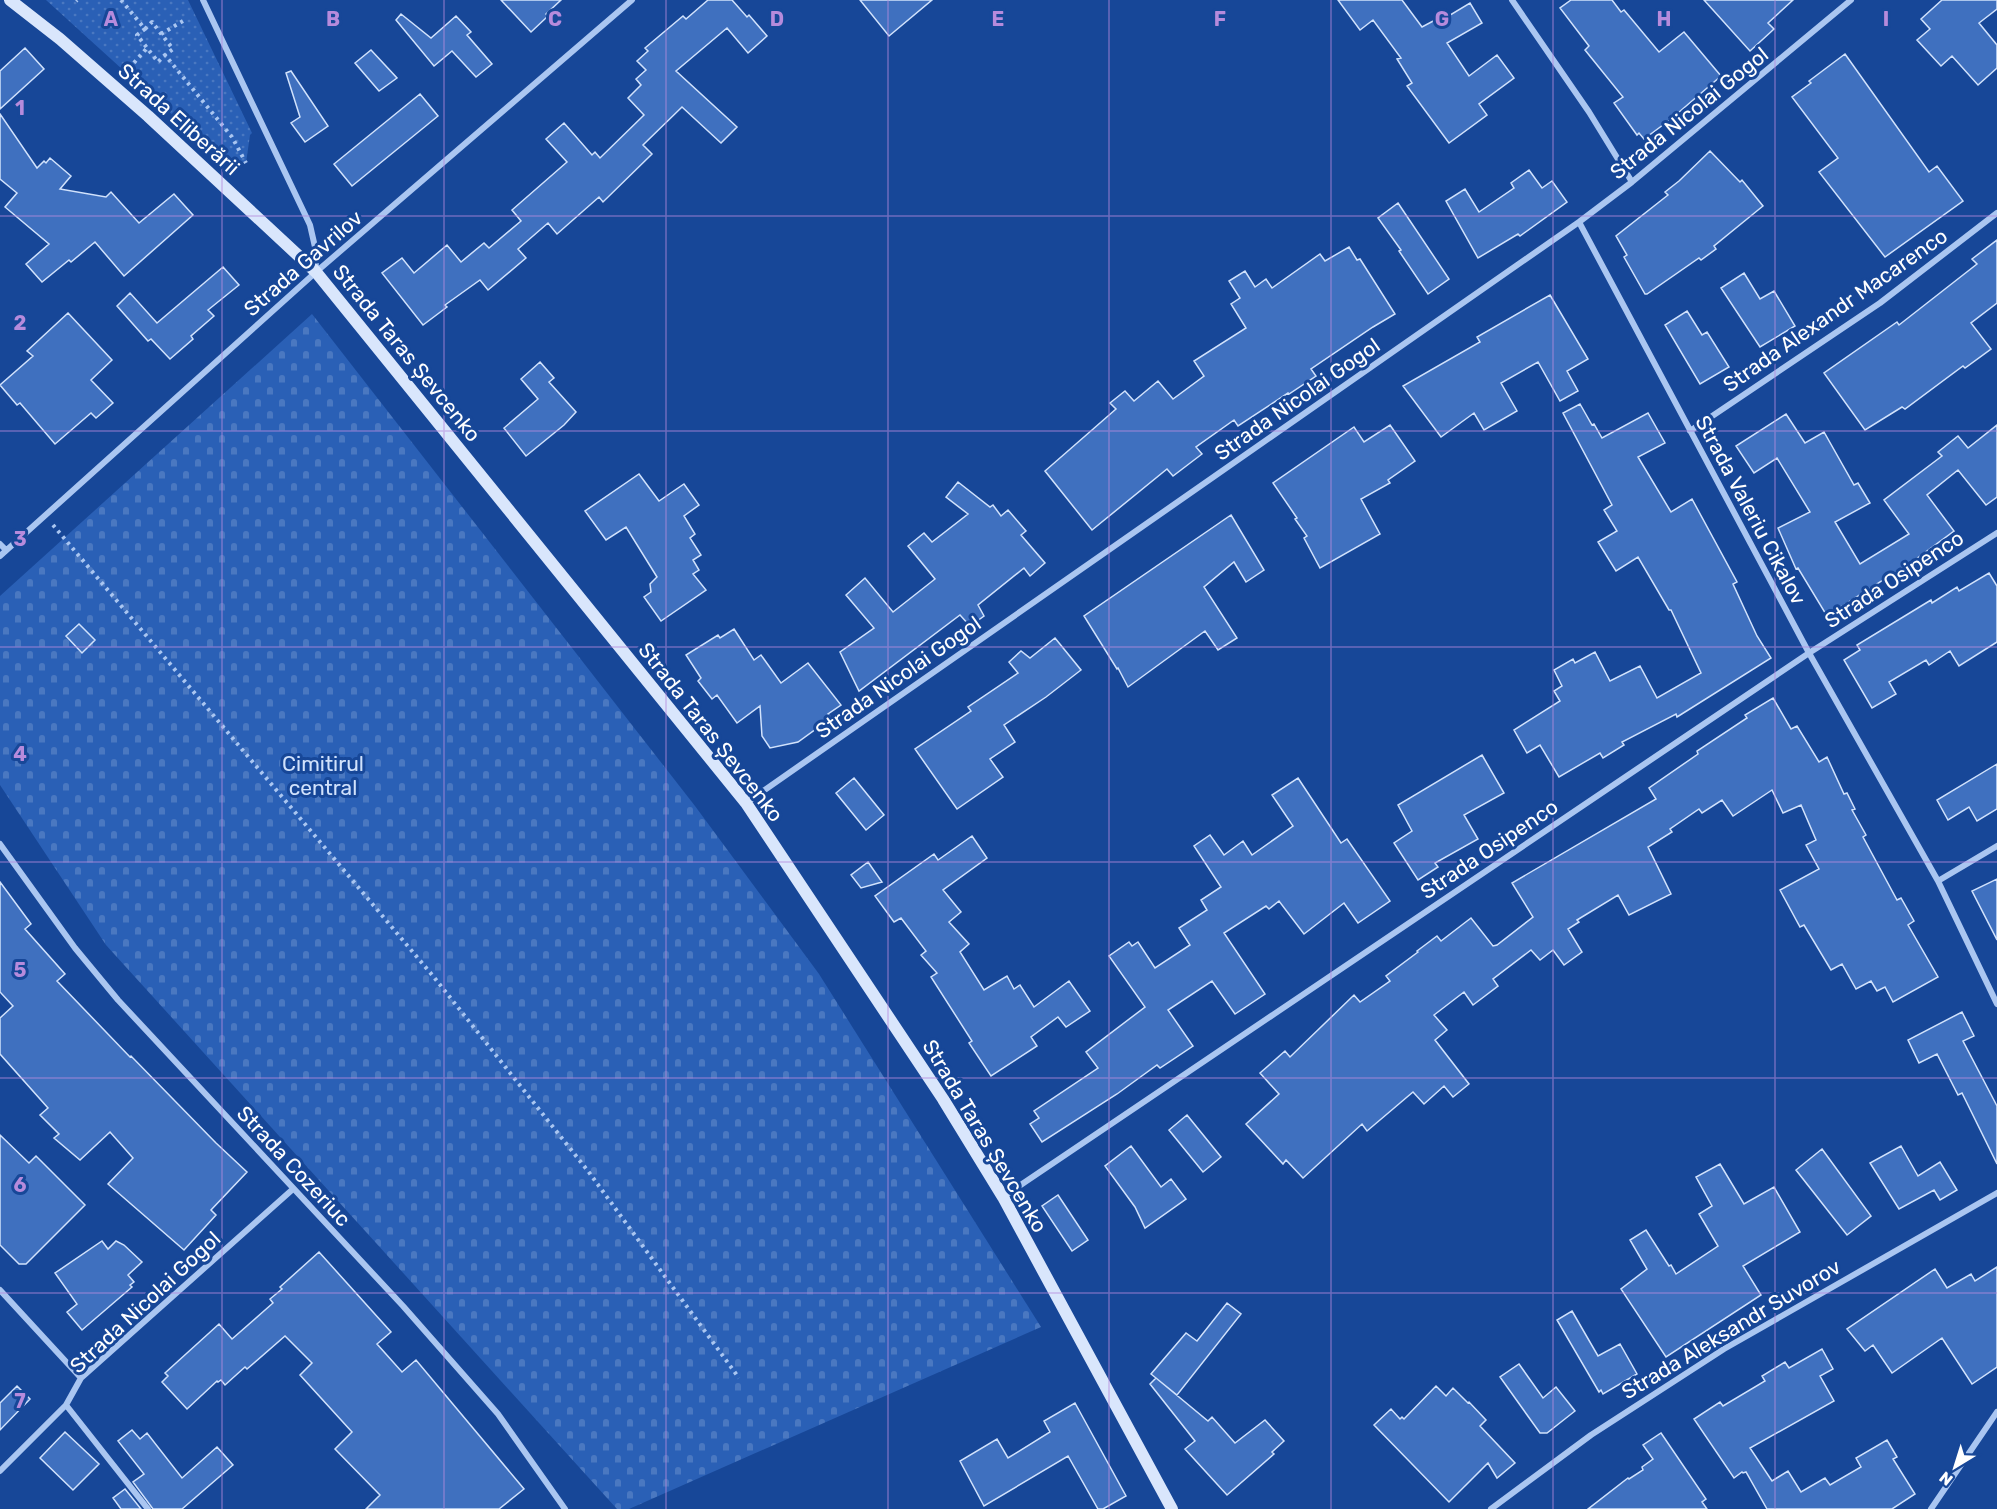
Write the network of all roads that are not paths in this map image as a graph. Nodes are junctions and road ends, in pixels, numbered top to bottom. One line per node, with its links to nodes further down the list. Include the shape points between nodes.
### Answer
1 (10, 0): 9 (main road, Strada Eliberării, via 148,116)
2 (203, 0): 9 (street, Strada Taras Șevcenko, via 310,225)
3 (632, 0): 9 (street, Strada Gavrilov)
4 (1512, 0): 6 (street)
5 (1851, 0): 6 (street, Strada Nicolai Gogol)
6 (1632, 182): 8 (street, Strada Nicolai Gogol)
7 (1997, 213): 10 (street, Strada Alexandr Macarenco, via 1880,303)
8 (1579, 222): 10 (street, Strada Valeriu Cikalov); 16 (street, Strada Nicolai Gogol)
9 (316, 272): 13 (street, Strada Gavrilov); 16 (main road, Strada Taras Șevcenko)
10 (1690, 431): 15 (street, Strada Valeriu Cikalov)
11 (1997, 533): 15 (street, Strada Osipenco)
12 (0, 544): 13 (street)
13 (6, 550): 14 (street, Strada Gavrilov)
14 (0, 556)
15 (1809, 653): 19 (street, Strada Valeriu Cikalov); 23 (street, Strada Osipenco)
16 (746, 803): 23 (main road, Strada Taras Șevcenko, via 943,1099)
17 (0, 844): 21 (street, Strada Cozeriuc, via 118,1000)
18 (1997, 846): 19 (street)
19 (1938, 881): 20 (street, Strada Valeriu Cikalov)
20 (1997, 1004)
21 (293, 1189): 25 (street, Strada Nicolai Gogol); 30 (street, Strada Cozeriuc, via 498,1414)
22 (1997, 1193): 32 (street, Strada Aleksandr Suvorov, via 1724,1349 1591,1435)
23 (1003, 1197): 31 (main road, Strada Taras Șevcenko)
24 (0, 1290): 25 (street)
25 (81, 1378): 26 (street, Strada Nicolai Gogol)
26 (66, 1405): 28 (street, Strada Nicolai Gogol); 29 (street)
27 (1997, 1413): 33 (street)
28 (0, 1471)
29 (148, 1509)
30 (565, 1509)
31 (1172, 1509)
32 (1491, 1509)
33 (1931, 1509)

